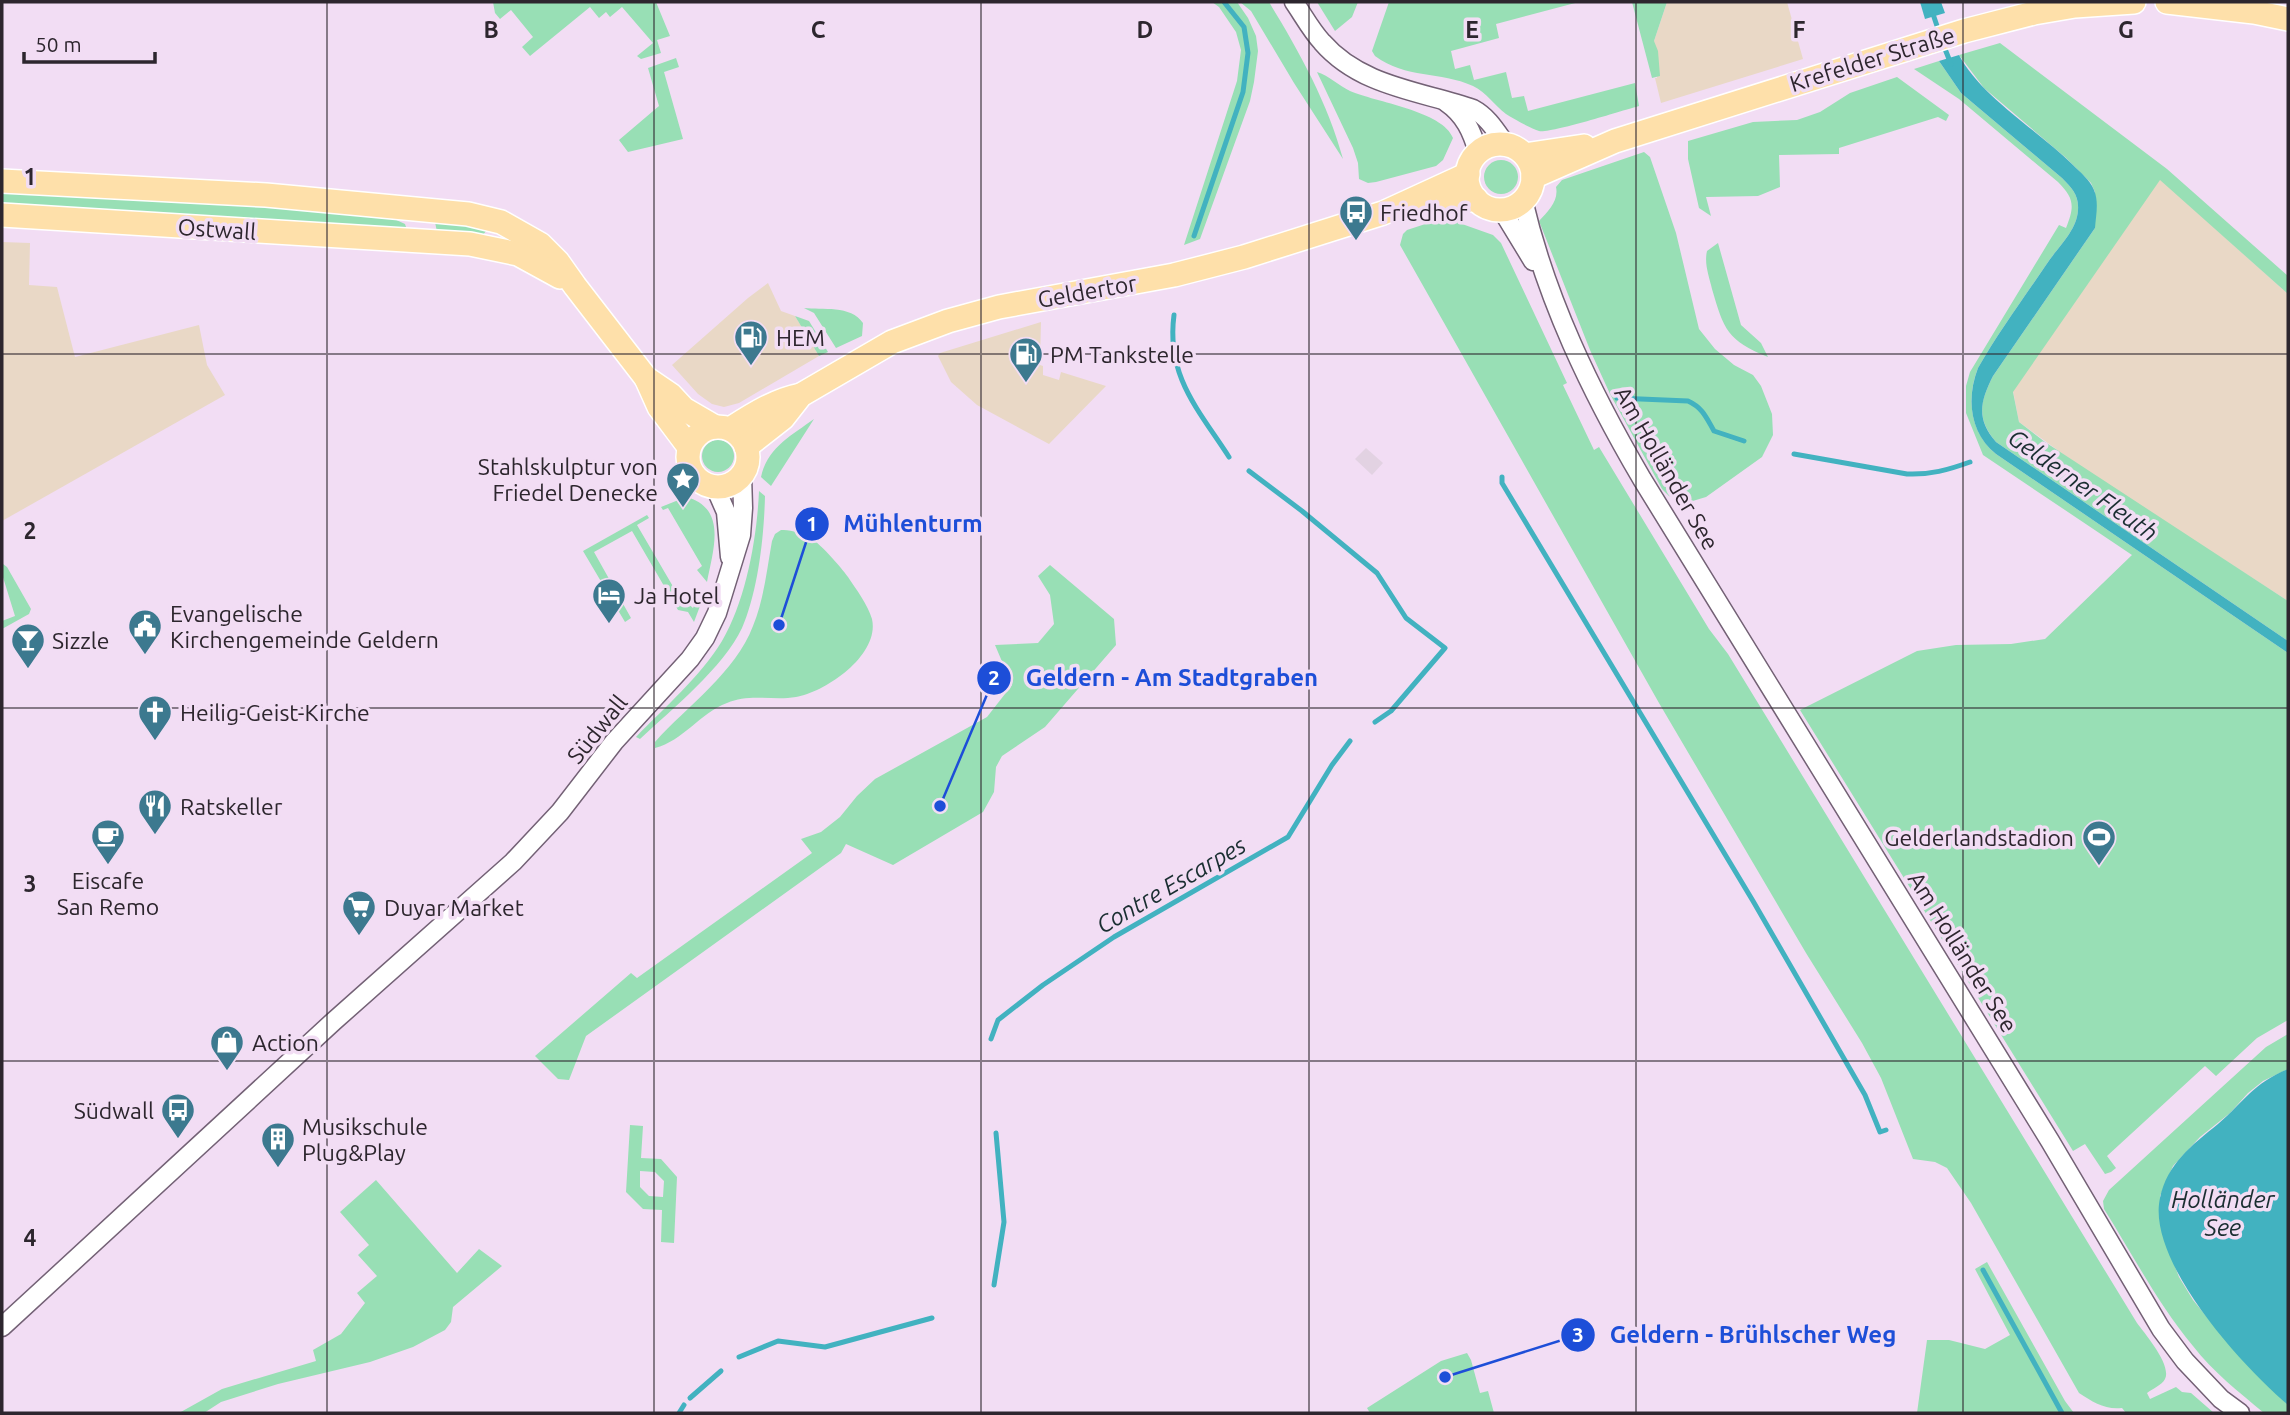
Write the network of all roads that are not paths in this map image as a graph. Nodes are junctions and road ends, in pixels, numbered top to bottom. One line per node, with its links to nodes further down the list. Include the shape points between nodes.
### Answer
1 (1294, 2): 5 (street, via 1320,40 1344,62 1390,85)
2 (2134, 2): 6 (main road, Krefelder Straße, via 2048,10 1964,30)
3 (2167, 2): 4 (main road)
4 (2288, 19)
5 (1443, 101): 7 (street, via 1482,114); 8 (street, via 1467,123)
6 (1615, 141): 7 (main road, Krefelder Straße); 10 (main road, Krefelder Straße)
7 (1515, 150): 8 (main road, via 1487,147); 10 (main road, via 1531,166)
8 (1479, 152): 9 (main road)
9 (1468, 174): 12 (main road); 16 (main road, Geldertor)
10 (1533, 177): 13 (main road)
11 (2, 181): 14 (main road, Ostwall, via 266,195)
12 (1476, 199): 15 (main road); 16 (main road, Geldertor)
13 (1523, 200): 15 (main road); 19 (street, Am Holländer See)
14 (419, 209): 18 (main road); 20 (main road, Ostwall, via 486,217 511,226 540,244)
15 (1502, 210): 19 (street, Am Holländer See)
16 (1383, 213): 22 (main road, Geldertor, via 1174,275 999,307 948,321 892,342)
17 (2, 215): 18 (main road, Ostwall)
18 (432, 242): 20 (main road, Ostwall, via 518,254)
19 (1545, 279): 30 (street, Am Holländer See, via 1609,423 2161,1329 2185,1361)
20 (575, 286): 21 (main road, Ostwall)
21 (646, 378): 23 (main road, Ostwall, via 684,409); 24 (main road, Ostwall, via 659,407)
22 (801, 395): 23 (main road, Geldertor); 25 (main road, Geldertor, via 783,418)
23 (723, 428): 24 (main road, via 706,429); 25 (main road, via 737,433)
24 (690, 447): 27 (main road, via 691,471 699,481)
25 (746, 447): 26 (main road)
26 (742, 475): 27 (main road); 28 (street, Südwall, via 743,524)
27 (715, 487): 28 (street, Südwall, via 726,512)
28 (731, 564): 29 (street, Südwall, via 705,638 534,840)
29 (2, 1327)
30 (2239, 1413)

